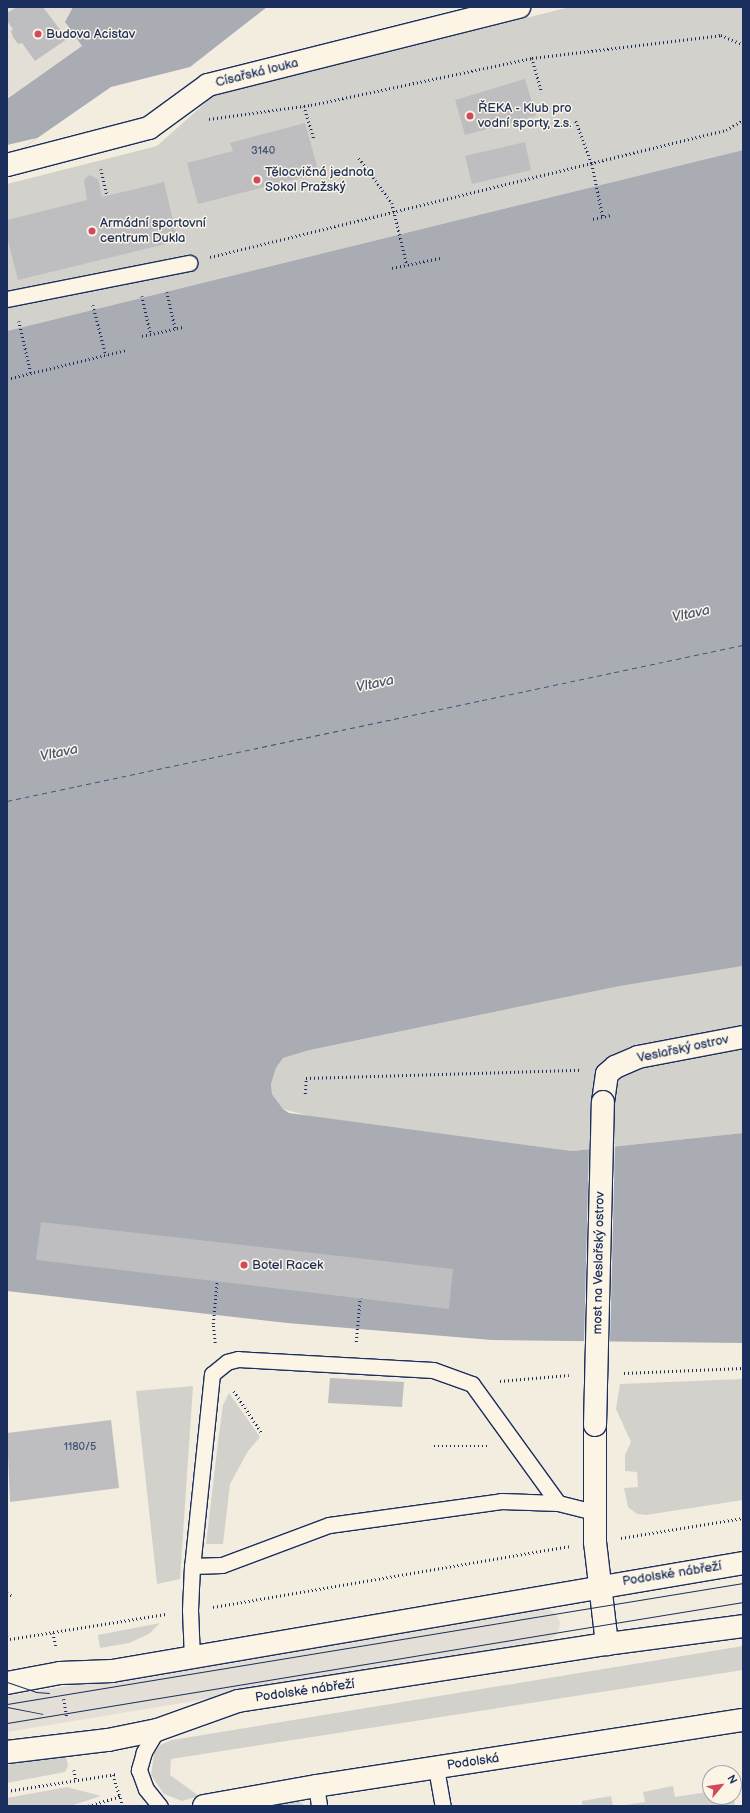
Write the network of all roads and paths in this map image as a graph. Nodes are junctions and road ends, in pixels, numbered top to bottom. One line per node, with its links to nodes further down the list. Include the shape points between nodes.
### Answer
1 (520, 7): 11 (street, Císařská louka, via 208,85 149,128)
2 (743, 45): 3 (path, via 721,35)
3 (532, 58): 4 (path); 5 (path)
4 (542, 93)
5 (304, 106): 6 (path); 9 (path)
6 (203, 120)
7 (743, 120): 12 (path, via 726,130)
8 (576, 121): 12 (path)
9 (314, 138)
10 (359, 158): 13 (path, via 392,203)
11 (7, 164)
12 (592, 164): 13 (path); 15 (path)
13 (394, 212): 18 (path); 19 (path)
14 (611, 215): 15 (path)
15 (603, 217): 16 (path)
16 (593, 219)
17 (440, 258): 19 (path)
18 (188, 263): 23 (lane)
19 (406, 265): 20 (path)
20 (392, 268)
21 (167, 292): 27 (path)
22 (142, 298): 28 (path)
23 (7, 299)
24 (94, 309): 31 (path)
25 (183, 327): 27 (path)
26 (20, 328): 32 (path)
27 (176, 328): 28 (path)
28 (151, 334): 29 (path)
29 (142, 336)
30 (126, 350): 31 (path)
31 (106, 355): 32 (path)
32 (32, 373): 33 (path)
33 (7, 379)
34 (743, 1037): 35 (street, Veslařský ostrov, via 638,1057 615,1066)
35 (607, 1074): 36 (path, via 591,1069 306,1078); 46 (street, most na Veslařský ostrov, bridge, via 603,1102)
36 (304, 1094)
37 (217, 1282): 39 (path)
38 (360, 1298): 40 (path)
39 (213, 1324)
40 (356, 1335)
41 (231, 1387): 42 (path)
42 (262, 1433)
43 (434, 1446): 44 (path)
44 (517, 1446): 45 (lane); 51 (lane, via 472,1384 433,1370 238,1359 227,1362 212,1374)
45 (558, 1503): 46 (lane); 51 (lane, via 501,1501 329,1525 222,1565)
46 (595, 1512): 52 (street, most na Veslařský ostrov, via 595,1542)
47 (743, 1518): 48 (path)
48 (622, 1538)
49 (571, 1546): 55 (path)
50 (743, 1563): 52 (street, Podolské nábřeží)
51 (192, 1566): 61 (lane)
52 (600, 1586): 60 (street); 61 (street, Podolské nábřeží)
53 (7, 1593): 54 (path)
54 (13, 1596)
55 (206, 1608)
56 (167, 1614): 58 (path)
57 (743, 1626): 60 (street, Podolské nábřeží)
58 (53, 1633): 59 (path, via 10,1640); 62 (path)
59 (7, 1637)
60 (607, 1644): 65 (street, Podolské nábřeží, via 238,1701)
61 (192, 1658): 62 (street, Podolské nábřeží, via 112,1671)
62 (60, 1673): 63 (street, Podolské nábřeží); 67 (path)
63 (7, 1683)
64 (743, 1720): 70 (street, Podolská)
65 (157, 1730): 67 (street, Podolské nábřeží); 79 (lane, via 144,1752 139,1770 146,1789)
66 (7, 1741): 68 (lane)
67 (71, 1744): 68 (street, Podolské nábřeží); 73 (path)
68 (33, 1749): 69 (street, Podolské nábřeží)
69 (7, 1752)
70 (436, 1768): 76 (street, Podolská); 81 (lane)
71 (120, 1773): 72 (path)
72 (113, 1775): 73 (path); 75 (path)
73 (76, 1780): 74 (path)
74 (7, 1791)
75 (120, 1796): 77 (path); 78 (path)
76 (318, 1796): 80 (street, Podolská)
77 (88, 1806)
78 (123, 1806)
79 (160, 1806)
80 (204, 1806)
81 (443, 1806)

